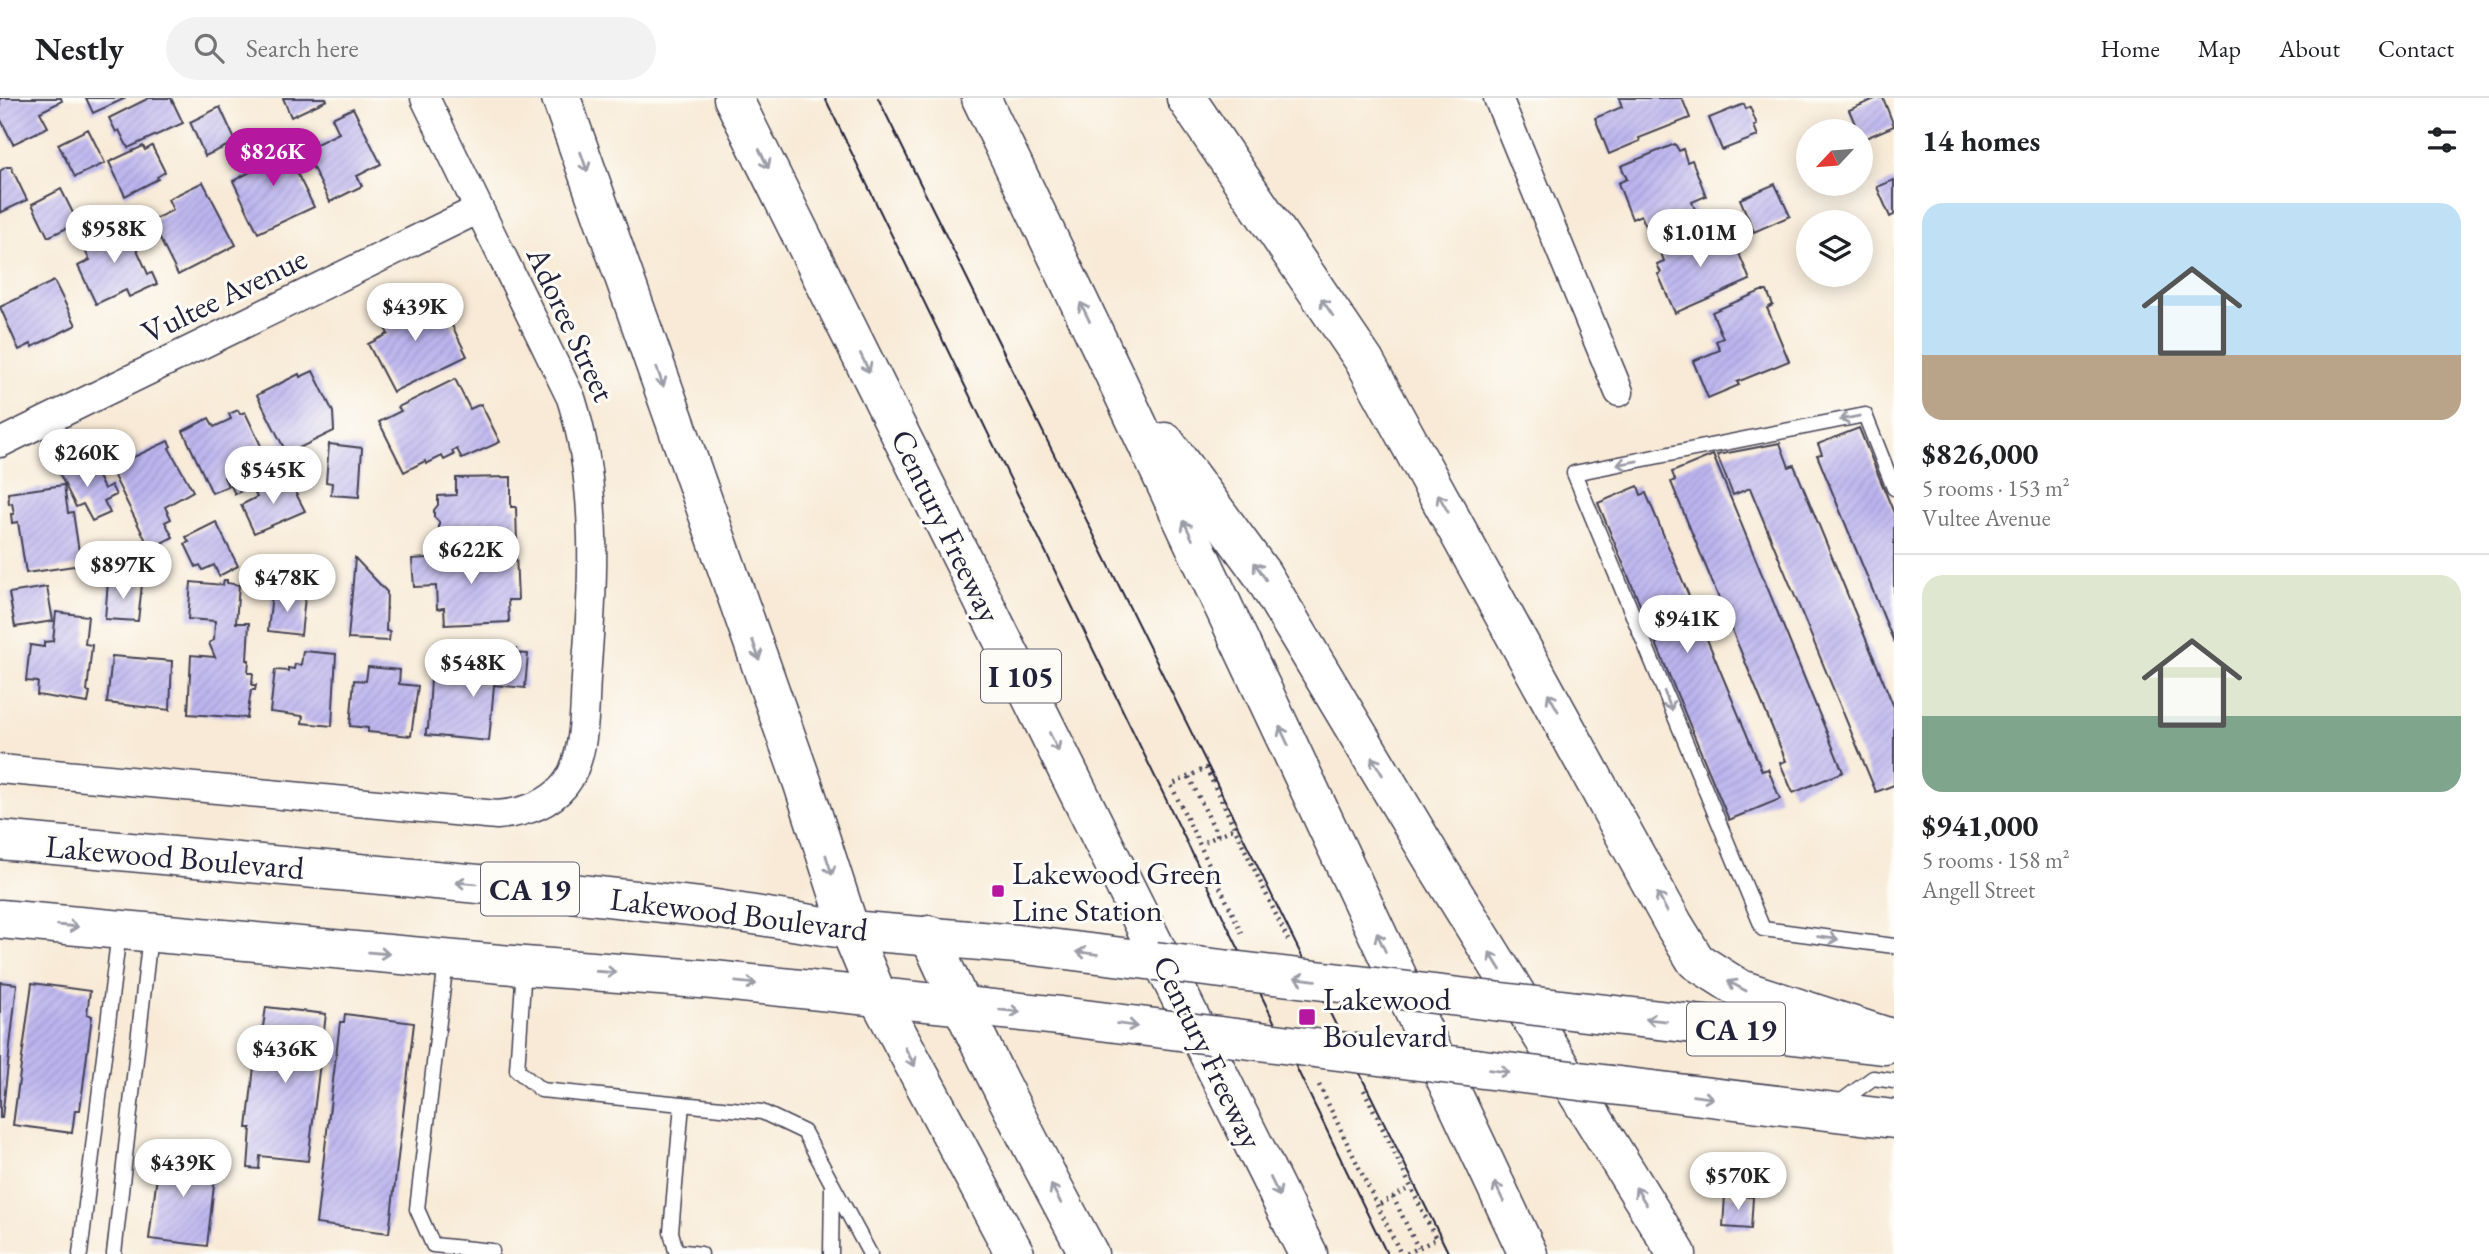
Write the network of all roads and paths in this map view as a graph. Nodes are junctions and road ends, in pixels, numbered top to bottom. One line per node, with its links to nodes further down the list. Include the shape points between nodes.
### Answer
1 (425, 98): 7 (street, Adoree Street)
2 (561, 98): 19 (main road, one-way to 19, via 786,734)
3 (733, 98): 50 (main road, Century Freeway / I 105, one-way to 50)
4 (981, 98): 8 (main road, one-way to 4)
5 (1186, 98): 29 (main road, one-way to 5, via 1740,989 1696,961 1365,362)
6 (1498, 98): 9 (street)
7 (479, 209): 10 (street, Vultee Avenue); 12 (street, Adoree Street, via 572,398 589,481 594,578 582,732 564,786 541,804 520,813 498,815)
8 (1114, 374): 52 (main road, one-way to 8); 53 (main road, one-way to 8, via 1262,574)
9 (1619, 392)
10 (0, 443)
11 (1894, 488): 22 (lane, one-way to 22, via 1864,415 1574,473 1763,929)
12 (0, 769)
13 (1189, 776): 15 (path); 25 (path, via 1171,785); 26 (path, via 1206,768)
14 (1232, 829): 15 (path)
15 (1218, 836): 17 (path)
16 (0, 840): 19 (main road, Lakewood Boulevard / CA 19, one-way to 16, via 709,908 543,890)
17 (1205, 842)
18 (0, 919): 20 (main road, Lakewood Boulevard / CA 19, one-way to 20)
19 (850, 930): 21 (main road, Lakewood Boulevard / CA 19); 27 (main road)
20 (135, 932): 23 (main road, Lakewood Boulevard / CA 19, one-way to 23); 43 (lane); 44 (lane)
21 (929, 935): 25 (main road, Lakewood Boulevard / CA 19, one-way to 21, bridge); 28 (main road)
22 (1894, 946)
23 (446, 959): 24 (main road, Lakewood Boulevard / CA 19); 42 (lane, via 417,1209 433,1245)
24 (524, 966): 27 (main road, Lakewood Boulevard / CA 19, one-way to 27); 34 (lane, via 517,1070 541,1090)
25 (1261, 974): 26 (main road, Lakewood Boulevard / CA 19, one-way to 25, bridge)
26 (1307, 979): 31 (main road, Lakewood Boulevard / CA 19, one-way to 26, bridge)
27 (877, 997): 28 (main road, Lakewood Boulevard / CA 19); 48 (main road, one-way to 48)
28 (960, 1005): 30 (main road, Lakewood Boulevard / CA 19, one-way to 30, bridge); 49 (main road, one-way to 28)
29 (1894, 1039)
30 (1300, 1046): 32 (main road, Lakewood Boulevard / CA 19, bridge); 51 (path)
31 (1894, 1046)
32 (1345, 1052): 35 (main road, Lakewood Boulevard / CA 19, one-way to 35, bridge); 41 (path, via 1436,1239)
33 (1894, 1082): 35 (lane, via 1873,1078)
34 (682, 1104): 37 (lane, via 762,1112 804,1132); 45 (lane, via 671,1232 676,1251)
35 (1827, 1111): 36 (main road, Lakewood Boulevard / CA 19)
36 (1894, 1119)
37 (832, 1185): 46 (lane); 47 (lane)
38 (1406, 1190): 39 (path)
39 (1393, 1197): 40 (path); 41 (path)
40 (1380, 1204)
41 (1418, 1248): 51 (path)
42 (492, 1251)
43 (80, 1254)
44 (114, 1254)
45 (701, 1254)
46 (831, 1254)
47 (870, 1254)
48 (1015, 1254)
49 (1089, 1254)
50 (1308, 1254)
51 (1404, 1254)
52 (1528, 1254)
53 (1677, 1254)

